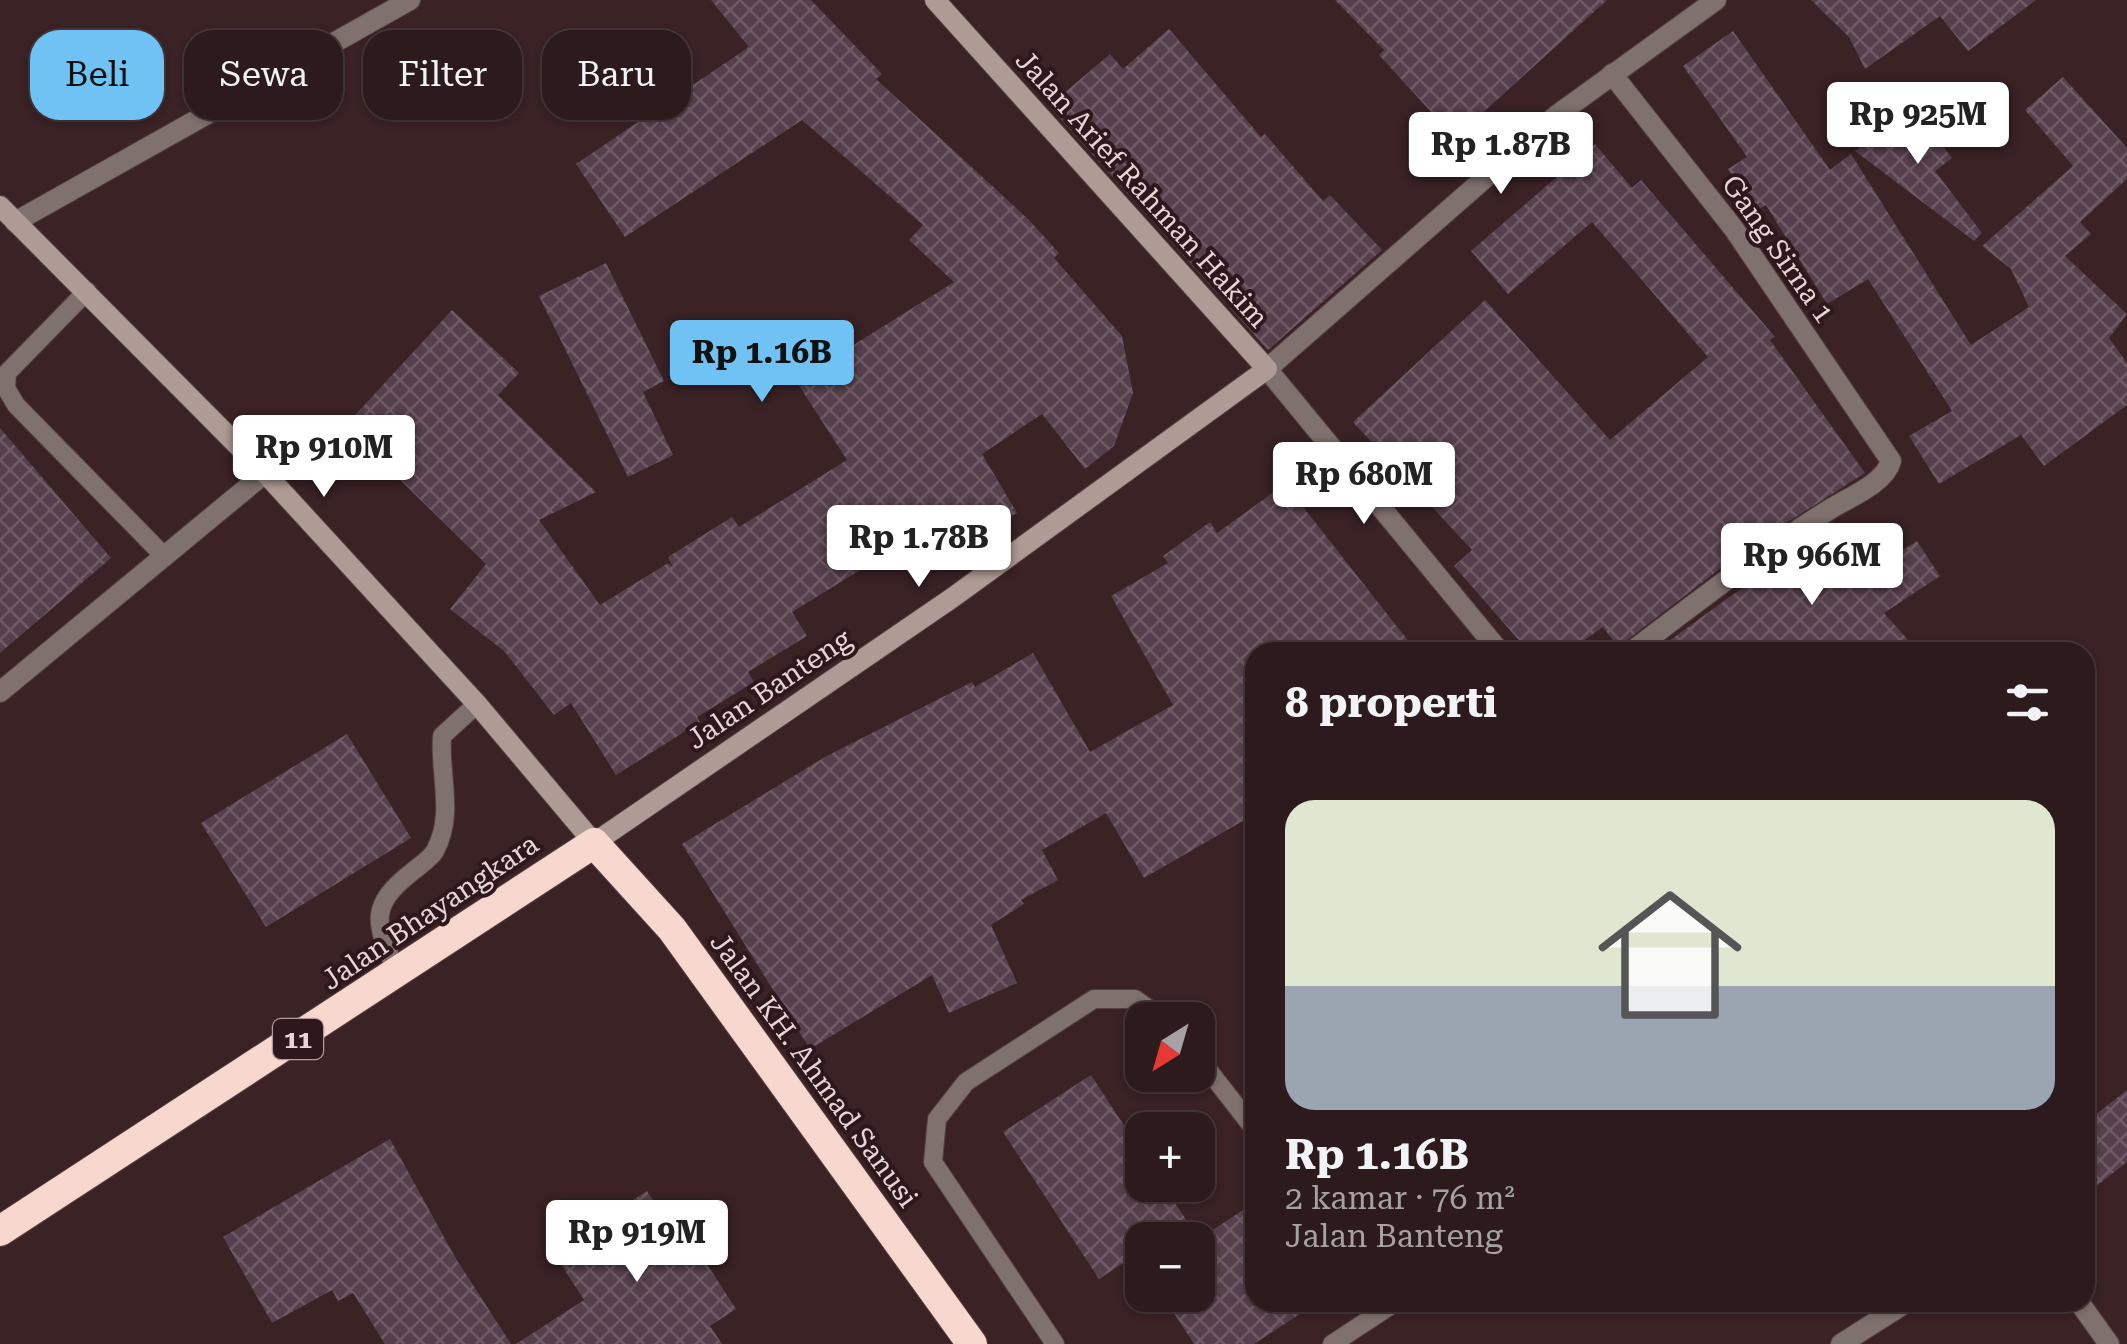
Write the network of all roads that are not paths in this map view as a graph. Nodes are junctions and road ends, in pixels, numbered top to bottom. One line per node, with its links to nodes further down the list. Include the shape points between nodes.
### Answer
1 (410, 0): 5 (street)
2 (936, 0): 7 (main road, Jalan Arief Rahman Hakim)
3 (1716, 0): 4 (street)
4 (1612, 74): 7 (street); 11 (street, Gang Sirna 1, via 1734,229 1891,461 1866,488 1747,562)
5 (8, 214): 6 (main road)
6 (87, 291): 8 (main road); 9 (lane, via 7,373 6,388)
7 (1267, 369): 10 (street); 14 (main road, Jalan Banteng, via 952,598)
8 (265, 473): 9 (street); 13 (main road)
9 (165, 556): 12 (street)
10 (1492, 642)
11 (1643, 642)
12 (0, 692)
13 (477, 704): 14 (main road); 15 (lane, via 442,736 448,813 434,854 394,886 378,911)
14 (594, 843): 15 (highway, Jalan Bhayangkara / 11); 23 (highway, Jalan KH. Ahmad Sanusi, via 672,929)
15 (397, 973): 19 (highway, Jalan Bhayangkara / 11)
16 (1139, 1002): 24 (lane, via 1094,999 966,1082 937,1120 933,1162)
17 (1215, 1078): 18 (lane)
18 (1245, 1117)
19 (0, 1231)
20 (1381, 1312): 25 (lane)
21 (1892, 1312): 26 (street)
22 (2086, 1312): 27 (street)
23 (972, 1344)
24 (1055, 1344)
25 (1332, 1344)
26 (1841, 1344)
27 (2109, 1344)

